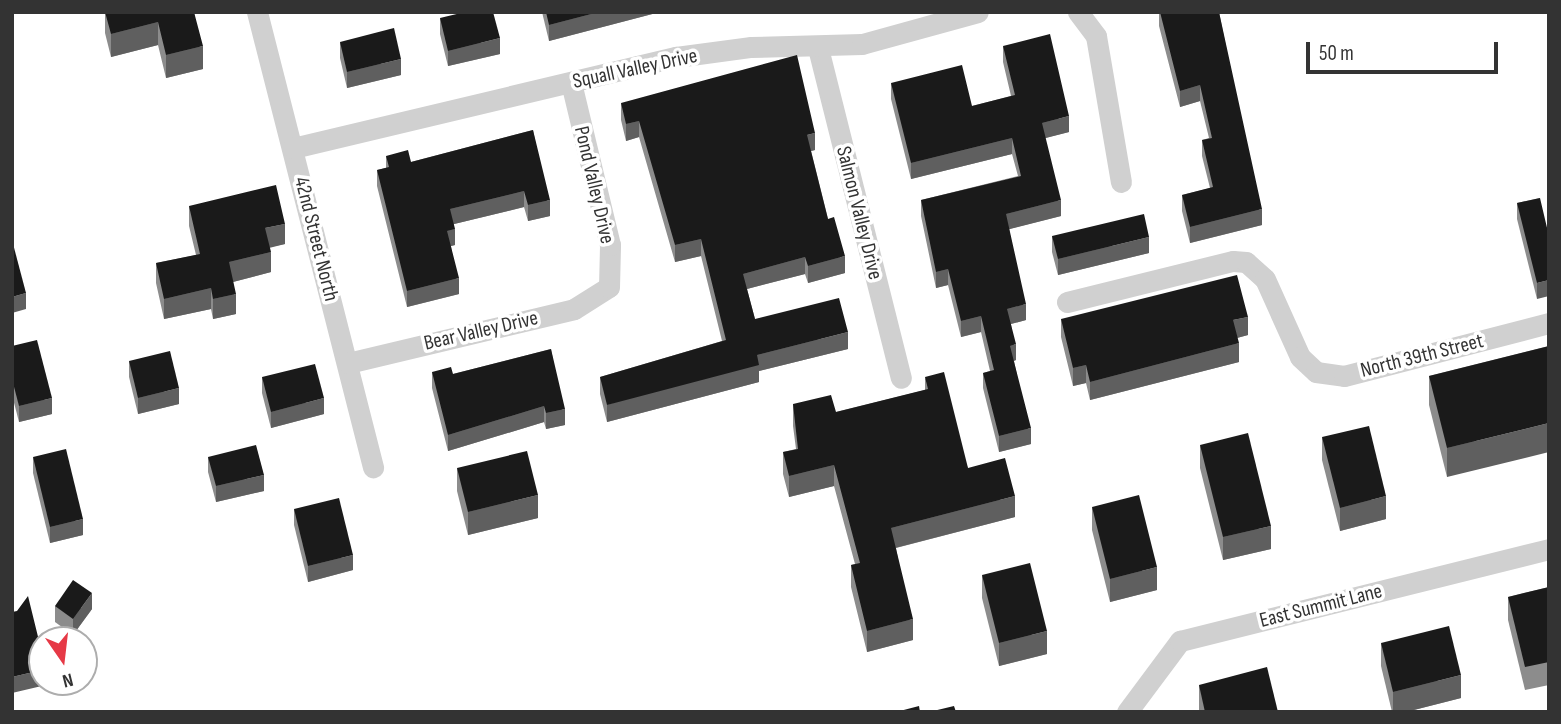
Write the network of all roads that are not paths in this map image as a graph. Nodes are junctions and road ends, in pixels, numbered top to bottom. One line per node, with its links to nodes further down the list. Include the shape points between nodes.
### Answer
1 (257, 12): 6 (street, 42nd Street North)
2 (978, 12): 4 (street, Squall Valley Drive, via 862,44)
3 (1078, 12): 7 (street, via 1096,36)
4 (818, 48): 5 (street, Squall Valley Drive, via 739,48 676,57); 12 (street, Salmon Valley Drive)
5 (570, 83): 6 (street, Squall Valley Drive); 8 (street, Pond Valley Drive, via 610,245)
6 (293, 148): 11 (street, 42nd Street North)
7 (1121, 182)
8 (609, 287): 11 (street, Bear Valley Drive, via 574,309)
9 (1067, 302): 10 (street, North 39th Street, via 1234,261 1246,262 1265,279 1300,357 1316,372 1344,376)
10 (1549, 323)
11 (348, 363): 13 (street, 42nd Street North)
12 (901, 378)
13 (373, 467)
14 (1549, 548): 15 (street, East Summit Lane, via 1180,641)
15 (1127, 712)

